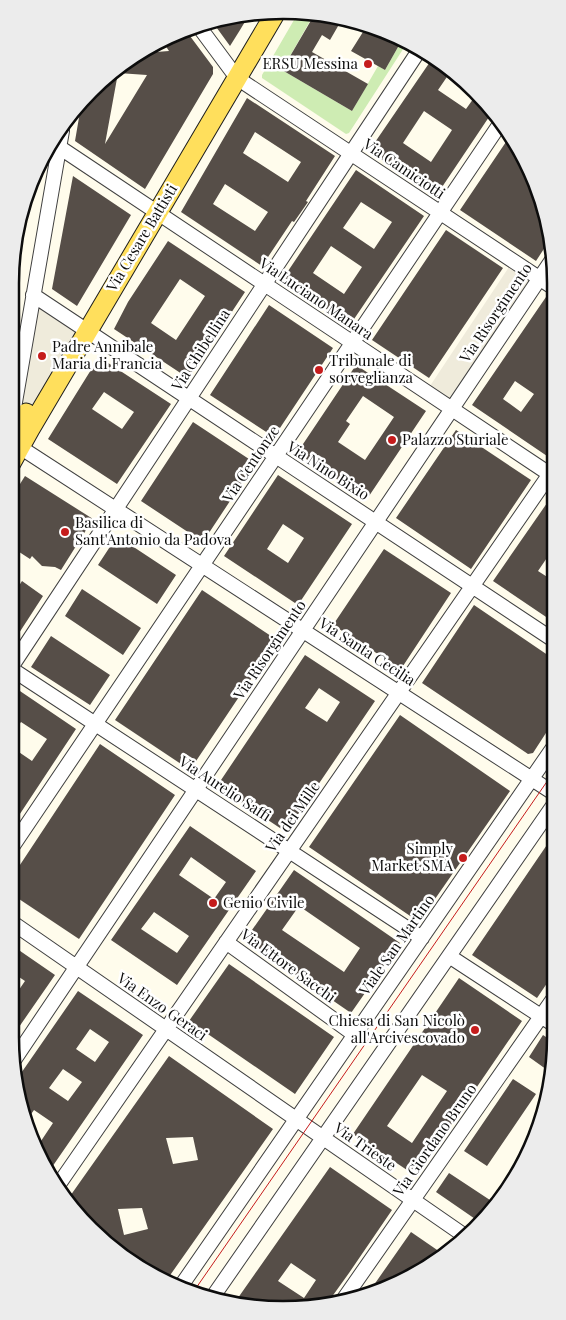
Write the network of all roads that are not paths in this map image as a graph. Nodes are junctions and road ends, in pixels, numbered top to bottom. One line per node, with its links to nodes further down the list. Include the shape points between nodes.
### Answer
1 (271, 19): 5 (main road, Via Cesare Battisti)
2 (259, 20): 5 (main road, Via Cesare Battisti)
3 (203, 32): 5 (street)
4 (416, 55): 9 (street, Via Ghibellina)
5 (233, 73): 9 (street, Via Camiciotti); 10 (main road, Via Cesare Battisti)
6 (497, 128): 11 (street, Via Centonze)
7 (60, 141): 8 (street)
8 (59, 147): 10 (street, Via Luciano Manara); 16 (street)
9 (351, 153): 11 (street, Via Camiciotti); 15 (street, Via Ghibellina)
10 (153, 210): 15 (street, Via Luciano Manara); 17 (main road, Via Cesare Battisti)
11 (440, 213): 13 (street, Via Camiciotti); 18 (street, Via Centonze)
12 (547, 268): 13 (street, Via Risorgimento)
13 (540, 278): 14 (street, Via Camiciotti); 21 (street, Via Risorgimento)
14 (547, 283)
15 (264, 284): 18 (street, Via Luciano Manara); 20 (street, Via Ghibellina)
16 (34, 296): 17 (street, Via Nino Bixio); 19 (street)
17 (83, 328): 20 (street, Via Nino Bixio); 22 (main road, Via Cesare Battisti)
18 (352, 343): 21 (street, Via Luciano Manara); 24 (street, Via Centonze)
19 (19, 381)
20 (189, 398): 24 (street, Via Nino Bixio); 27 (street, Via Ghibellina)
21 (452, 409): 25 (street, Via Luciano Manara); 28 (street, Via Risorgimento)
22 (19, 432)
23 (19, 446): 27 (street, Via Santa Cecilia)
24 (276, 456): 28 (street, Via Nino Bixio); 29 (street, Via Centonze)
25 (547, 469)
26 (547, 481): 30 (street, Via dei Mille)
27 (116, 509): 29 (street, Via Santa Cecilia); 33 (street, Via Ghibellina)
28 (376, 522): 30 (street, Via Nino Bixio); 31 (street, Via Risorgimento)
29 (202, 565): 31 (street, Via Santa Cecilia); 36 (street, Via Centonze)
30 (472, 586): 32 (street, Via Nino Bixio); 35 (street, Via dei Mille)
31 (303, 630): 35 (street, Via Santa Cecilia); 40 (street, Via Risorgimento)
32 (547, 636)
33 (19, 655)
34 (19, 675): 36 (street, Via Aurelio Saffi)
35 (399, 692): 38 (street, Via Santa Cecilia); 43 (street, Via dei Mille)
36 (95, 724): 40 (street, Via Aurelio Saffi); 42 (street, Via Centonze)
37 (547, 757): 38 (street, Viale San Martino)
38 (532, 779): 39 (street, Via Santa Cecilia); 45 (street, Viale San Martino)
39 (547, 789)
40 (196, 790): 43 (street, Via Aurelio Saffi); 48 (street, Via Risorgimento)
41 (547, 815): 47 (street)
42 (19, 837)
43 (289, 851): 45 (street, Via Aurelio Saffi); 46 (street, Via dei Mille)
44 (19, 927): 48 (street, Via Enzo Geraci)
45 (422, 938): 53 (street, Viale San Martino)
46 (226, 942): 52 (street, Via dei Mille); 53 (street, Via Ettore Sacchi)
47 (449, 956): 50 (street); 56 (street)
48 (76, 967): 52 (street, Via Enzo Geraci); 54 (street, Via Risorgimento)
49 (547, 1008): 50 (street, Via Giordano Bruno)
50 (541, 1016): 51 (street); 58 (street, Via Giordano Bruno)
51 (547, 1020)
52 (166, 1029): 55 (street, Via Enzo Geraci); 57 (street, Via dei Mille)
53 (355, 1035): 55 (street, Viale San Martino)
54 (19, 1052)
55 (296, 1120): 56 (street, Via Trieste); 60 (street, Viale San Martino)
56 (323, 1138): 58 (street, Via Trieste); 61 (street)
57 (61, 1181)
58 (413, 1200): 59 (street, Via Trieste); 62 (street, Via Giordano Bruno)
59 (460, 1233)
60 (184, 1282)
61 (216, 1292)
62 (348, 1293)

